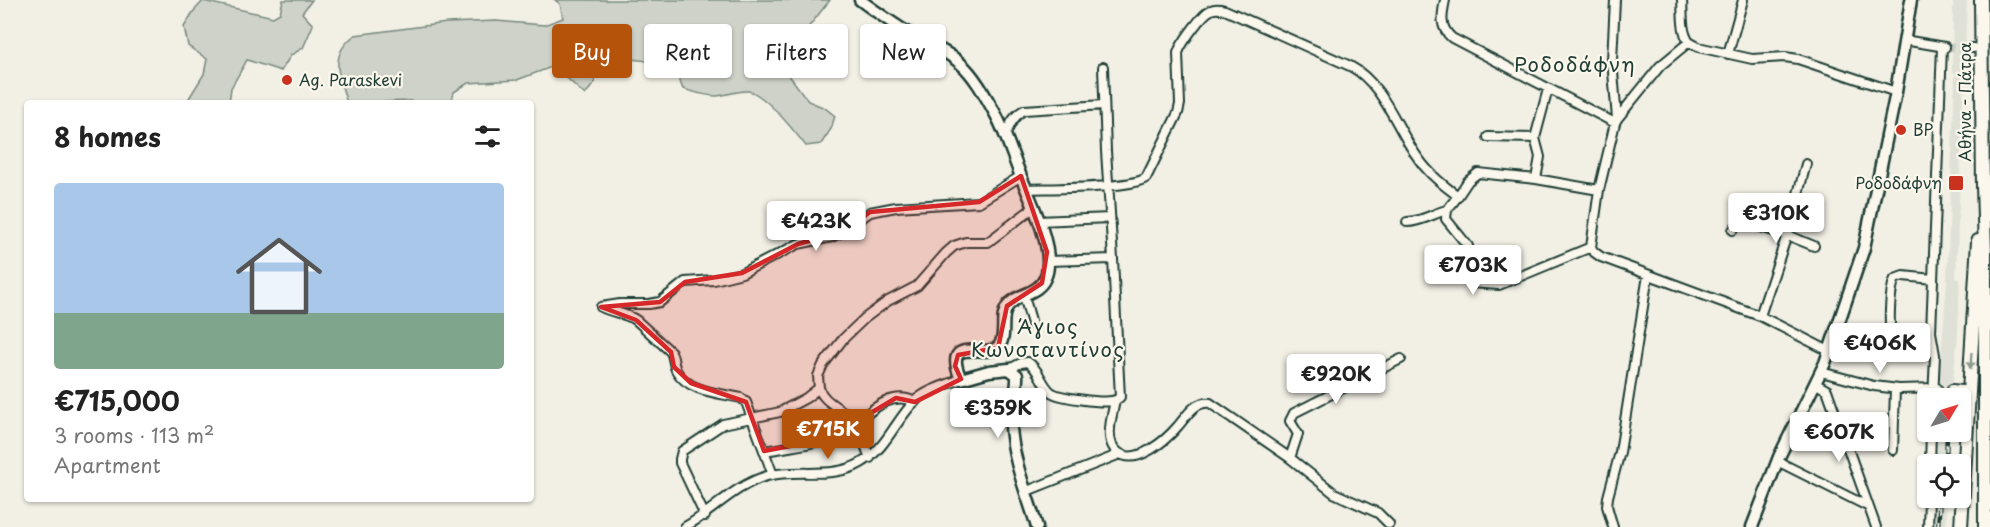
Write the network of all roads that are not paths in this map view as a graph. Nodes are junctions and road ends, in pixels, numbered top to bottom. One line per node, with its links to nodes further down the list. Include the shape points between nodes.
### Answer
1 (860, 0): 16 (main road, via 962,65 987,99)
2 (1445, 0): 12 (street, via 1442,25 1446,33)
3 (1615, 0): 15 (street, via 1612,60)
4 (1682, 0): 9 (street, via 1685,38)
5 (1743, 0): 10 (street)
6 (1911, 0): 8 (main road)
7 (1981, 0): 23 (highway, Αθήνα - Πάτρα)
8 (1904, 40): 13 (main road); 39 (street, via 1944,47)
9 (1689, 42): 10 (street); 15 (street, via 1660,66)
10 (1728, 54): 13 (street, via 1752,59 1798,59)
11 (1104, 67): 14 (street)
12 (1548, 89): 15 (street); 18 (street)
13 (1896, 92): 44 (main road, via 1867,235)
14 (1104, 105): 16 (street, via 1024,110 1012,120); 22 (street)
15 (1616, 121): 25 (street)
16 (1005, 136): 20 (main road)
17 (1488, 137): 18 (street)
18 (1534, 138): 21 (street, via 1540,157)
19 (1806, 164): 33 (street)
20 (1021, 176): 24 (main road); 56 (street, via 979,202 870,212 837,235 798,244 742,273 685,282 660,302 602,307 636,320 671,352 674,367 683,378 699,389 741,398)
21 (1536, 179): 25 (street); 26 (street, via 1478,172)
22 (1108, 185): 24 (street); 26 (street, via 1137,182 1149,174 1178,113 1180,48 1210,10 1221,9 1365,75 1417,158); 29 (street)
23 (1983, 186): 76 (highway, one-way to 76); 77 (highway, Αθήνα - Πάτρα)
24 (1026, 189): 27 (main road)
25 (1599, 190): 35 (street)
26 (1458, 196): 28 (street)
27 (1033, 208): 30 (main road); 50 (street, via 988,242 954,246 917,286 865,318 823,365 818,376)
28 (1448, 210): 31 (street); 35 (street, via 1448,223 1468,246 1466,278 1471,283 1499,285)
29 (1110, 218): 30 (street); 36 (street)
30 (1038, 221): 37 (main road)
31 (1407, 222)
32 (1733, 230): 33 (street, via 1744,222)
33 (1787, 235): 34 (street); 41 (street)
34 (1814, 246)
35 (1591, 247): 38 (street, via 1602,257)
36 (1113, 259): 37 (street); 54 (street, via 1121,392)
37 (1048, 261): 40 (main road, via 1042,283)
38 (1648, 275): 41 (street); 72 (street, via 1620,452 1608,497)
39 (1933, 279): 43 (street); 43 (street, via 1906,276 1895,279 1891,288 1891,330 1895,342 1902,346)
40 (1024, 296): 42 (street); 48 (main road, via 1004,311 998,348 968,350 958,355 955,366)
41 (1760, 316): 44 (street)
42 (1032, 324)
43 (1932, 344): 52 (street)
44 (1829, 351): 47 (main road)
45 (1401, 359): 62 (street, via 1294,413 1290,421 1298,434)
46 (1009, 369): 48 (main road); 54 (street, via 1029,362 1056,395); 65 (main road, via 1017,375 1011,413 1012,442)
47 (1821, 372): 49 (main road); 53 (street)
48 (961, 379): 55 (street, via 930,391)
49 (1816, 384): 63 (main road); 66 (street, via 1827,390)
50 (819, 388): 56 (street, via 787,409); 57 (street, via 825,400)
51 (1917, 388): 53 (street)
52 (1936, 388)
53 (1895, 389): 58 (street)
54 (1115, 401): 60 (street, via 1110,438)
55 (915, 402): 57 (street, via 906,397 896,398); 61 (street)
56 (752, 418): 59 (street); 68 (street, via 723,424 680,454 680,463)
57 (854, 423): 59 (street, via 827,439); 61 (street)
58 (1893, 450)
59 (764, 451): 64 (street)
60 (1120, 454): 62 (street, via 1132,457 1155,446 1188,412 1204,402); 65 (street)
61 (870, 458): 64 (street, via 843,471)
62 (1290, 458): 69 (street, via 1334,493 1378,513)
63 (1777, 461): 66 (street); 73 (main road)
64 (773, 475): 68 (street, via 739,488)
65 (1027, 491): 71 (main road)
66 (1867, 506): 74 (street)
67 (1929, 508): 75 (street)
68 (705, 516): 70 (street)
69 (1389, 524)
70 (686, 527)
71 (1038, 527)
72 (1613, 527)
73 (1752, 527)
74 (1876, 527)
75 (1928, 527)
76 (1961, 527)
77 (1985, 527)

